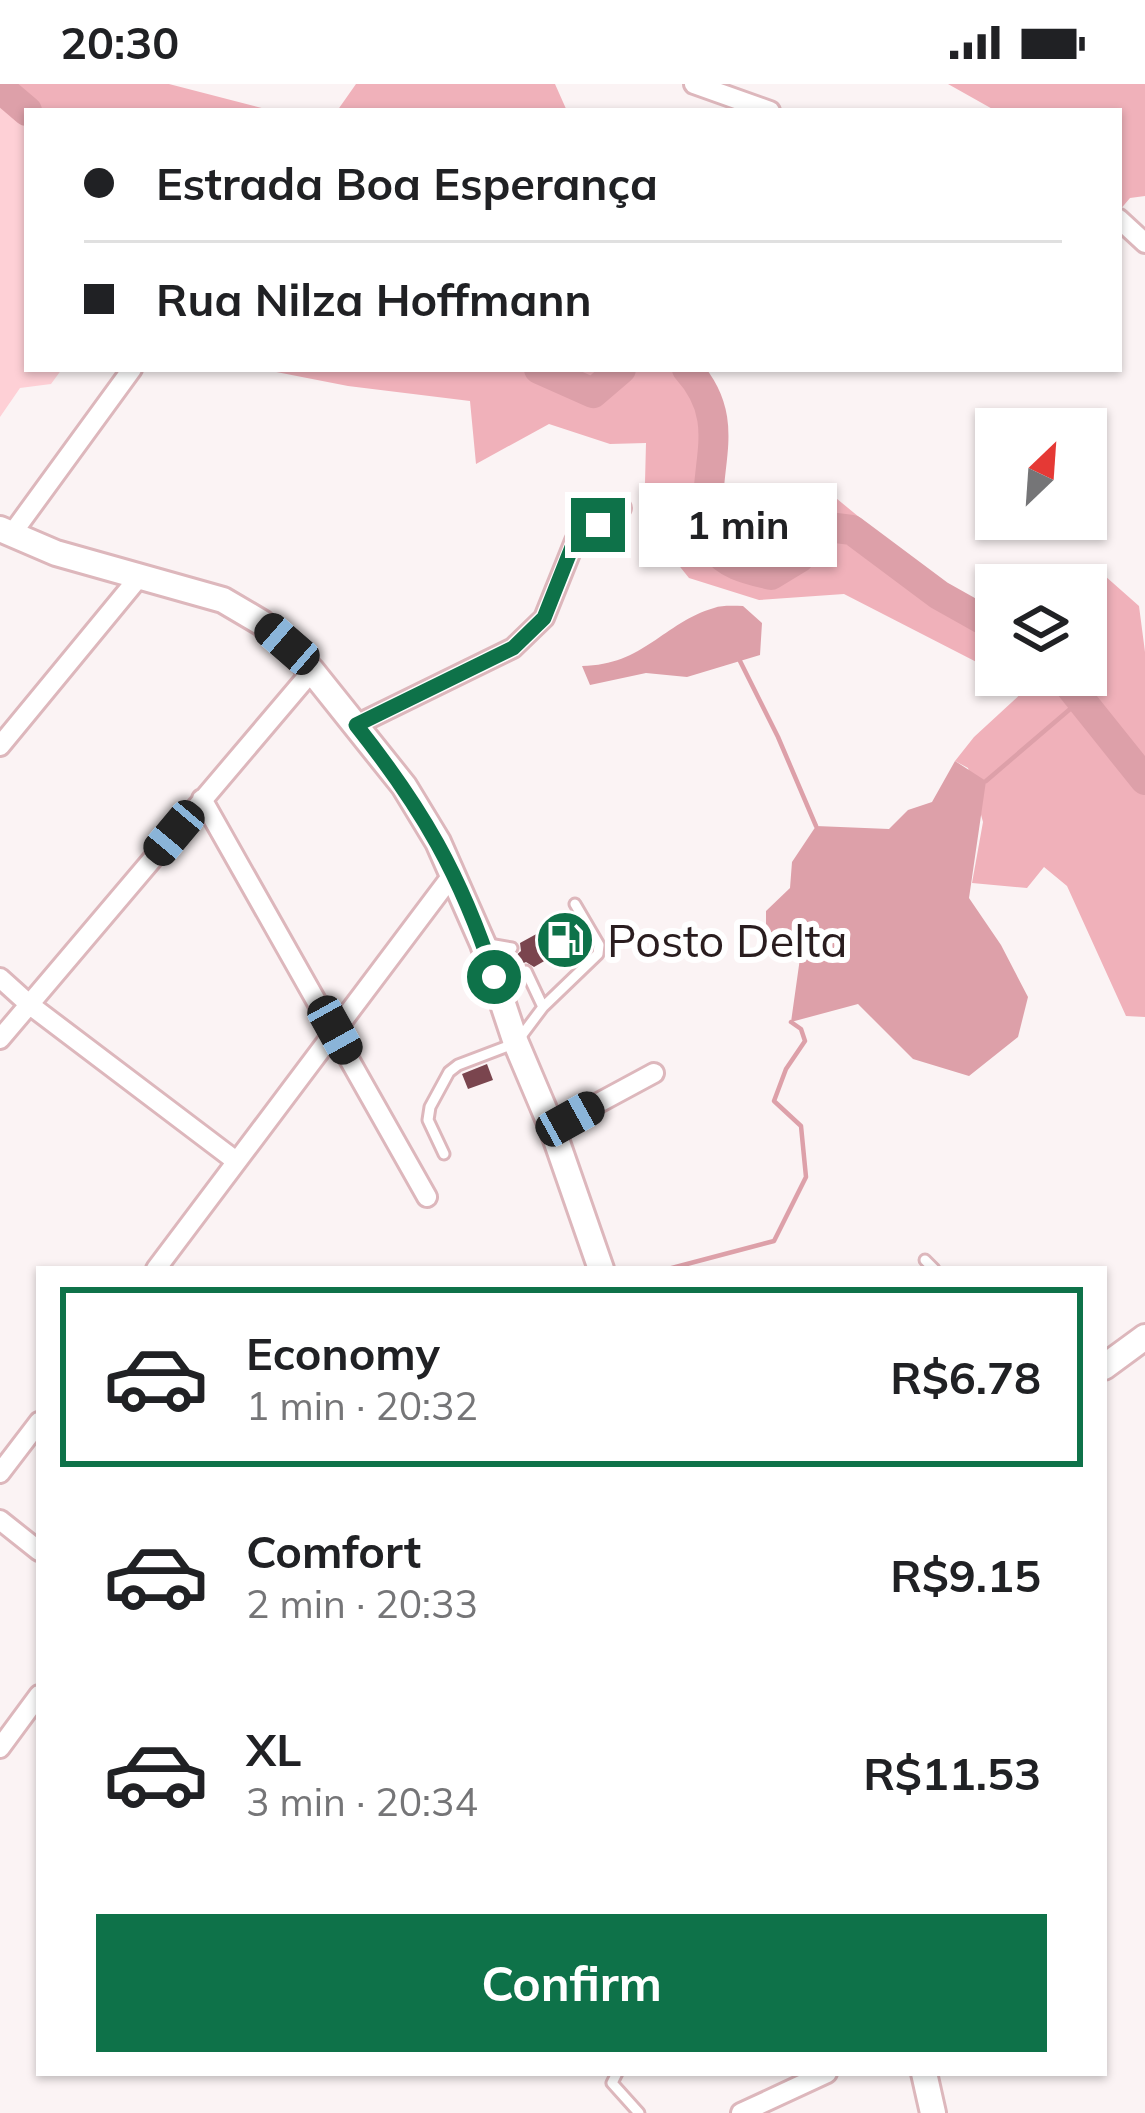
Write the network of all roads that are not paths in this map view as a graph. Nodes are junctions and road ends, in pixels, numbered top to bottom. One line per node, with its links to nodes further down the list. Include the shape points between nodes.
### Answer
1 (694, 84): 2 (street)
2 (762, 108)
3 (1122, 222): 4 (street)
4 (1145, 243)
5 (130, 372): 7 (street)
6 (621, 508): 10 (street, via 574,542 531,634)
7 (5, 532): 8 (street)
8 (140, 576): 9 (street, via 241,608); 11 (street)
9 (312, 670): 10 (street); 12 (street)
10 (356, 725): 13 (street, via 422,812)
11 (0, 746)
12 (202, 799): 19 (street); 21 (street)
13 (453, 874): 15 (street); 21 (street)
14 (575, 904): 20 (lane, via 599,949)
15 (483, 944): 16 (lane); 23 (street)
16 (512, 948)
17 (526, 971): 20 (lane)
18 (0, 978): 19 (street)
19 (30, 1005): 22 (street); 27 (street)
20 (543, 1007): 23 (lane)
21 (335, 1030): 27 (street); 28 (street)
22 (0, 1039)
23 (516, 1043): 25 (street); 26 (lane, via 449,1072 428,1120)
24 (654, 1073): 25 (street)
25 (552, 1128): 30 (street)
26 (444, 1154)
27 (236, 1161): 29 (street)
28 (427, 1197)
29 (158, 1266)
30 (600, 1266)
31 (1145, 1337): 32 (street)
32 (1107, 1364)
33 (36, 1426): 34 (street)
34 (0, 1472)
35 (0, 1520): 36 (street)
36 (36, 1549)
37 (36, 1699): 38 (street)
38 (0, 1748)
39 (616, 2076): 43 (lane, via 615,2090)
40 (821, 2076): 44 (street)
41 (925, 2076): 45 (street)
42 (938, 2076): 46 (street)
43 (639, 2113)
44 (741, 2113)
45 (933, 2113)
46 (945, 2113)

